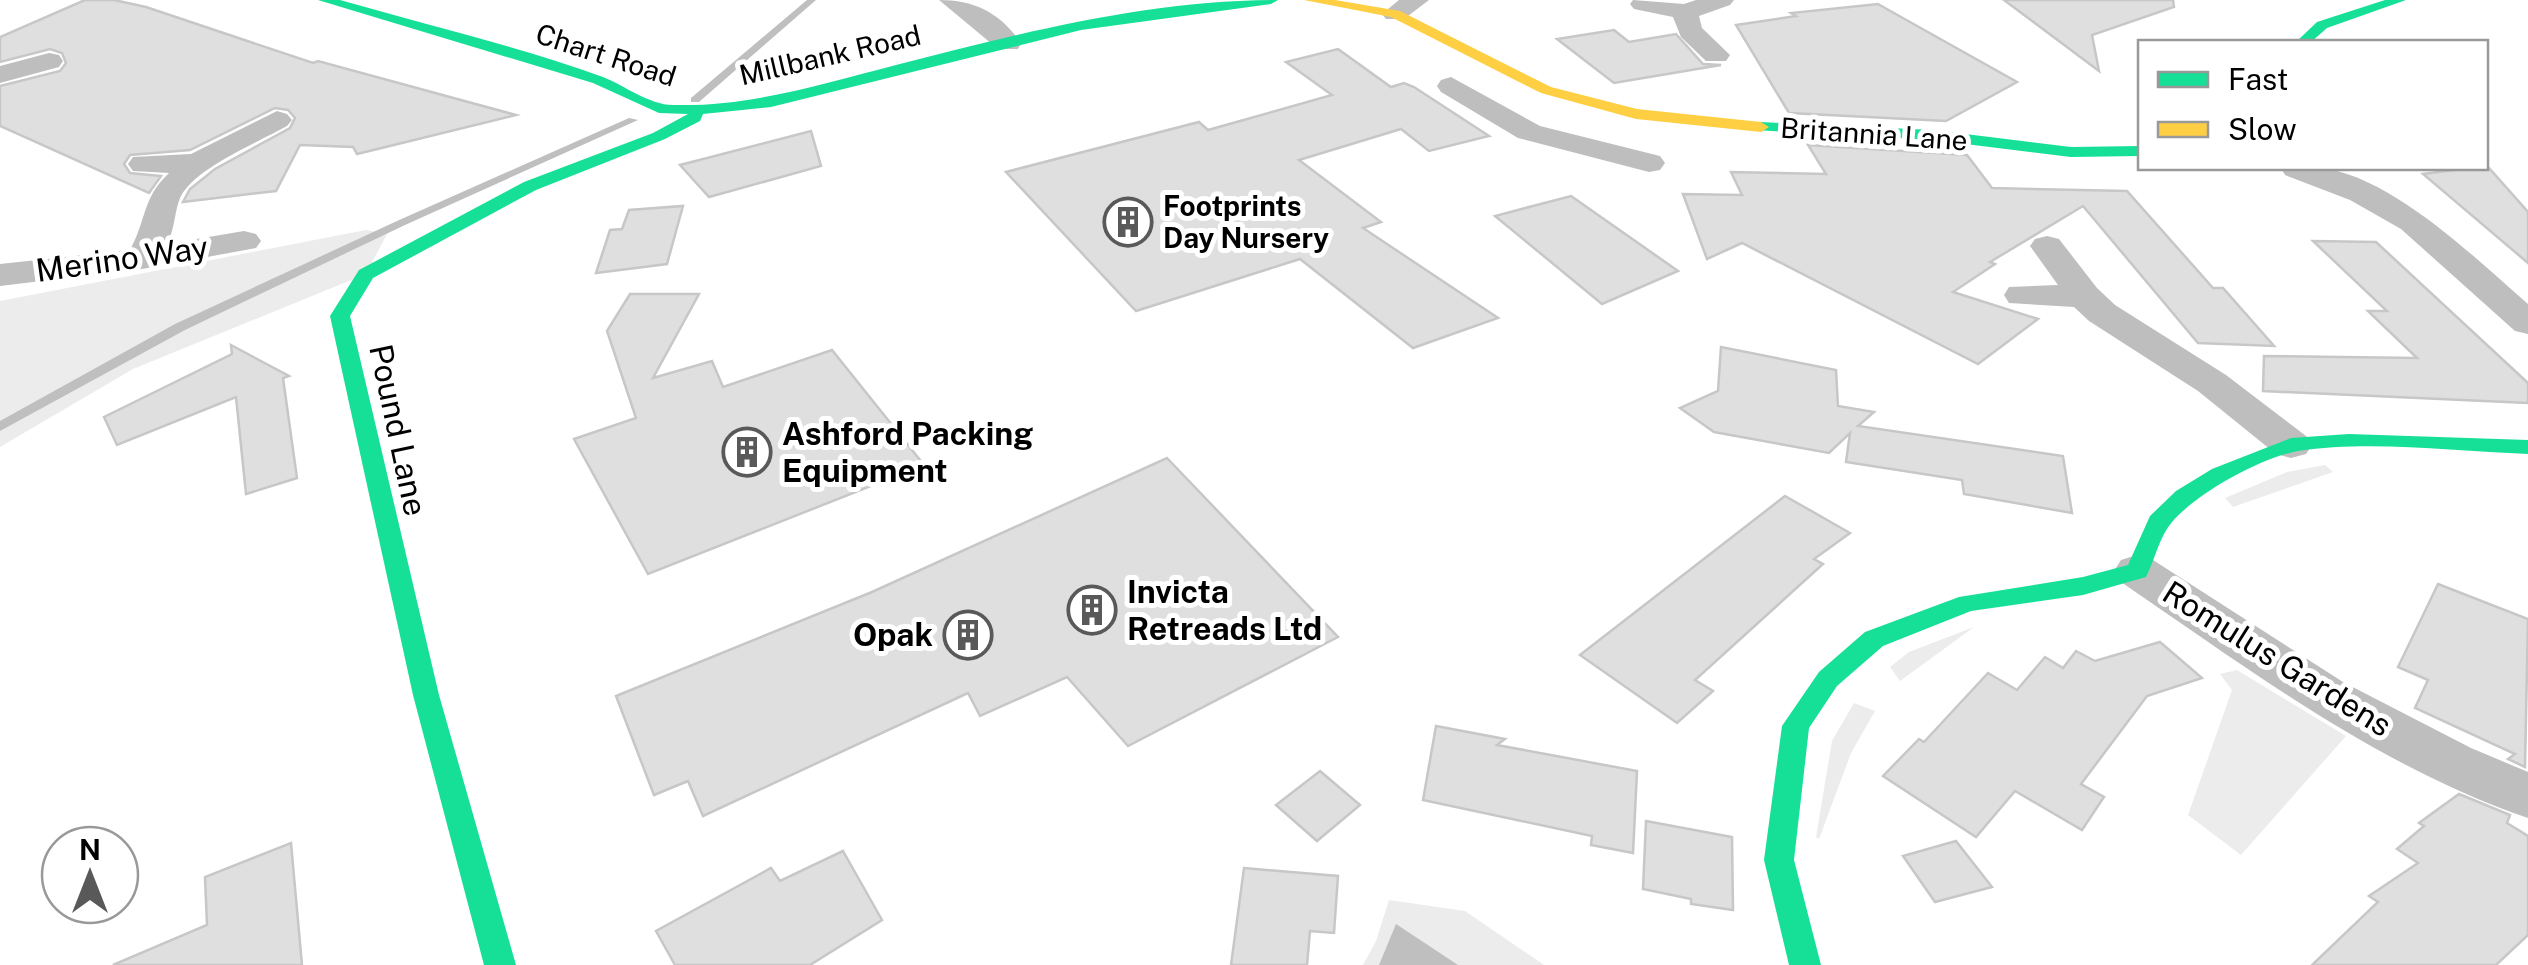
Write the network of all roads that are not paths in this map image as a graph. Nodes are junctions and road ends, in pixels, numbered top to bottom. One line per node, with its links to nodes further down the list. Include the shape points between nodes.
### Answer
1 (325, 0): 17 (street, Chart Road, via 598,80 664,110)
2 (952, 0): 11 (street)
3 (1270, 0): 11 (street, Millbank Road, via 1144,13)
4 (1311, 0): 8 (street)
5 (1721, 0): 9 (street)
6 (2399, 0): 10 (street, via 2322,25)
7 (1642, 4): 9 (street)
8 (1406, 7): 16 (street, Britannia Lane, via 1546,90)
9 (1686, 12): 12 (street, via 1691,33)
10 (2305, 40)
11 (1008, 43): 17 (street, Millbank Road, via 771,102)
12 (1716, 55)
13 (49, 60): 14 (street)
14 (0, 75)
15 (1451, 86): 19 (street, via 1529,132)
16 (1608, 106): 19 (street); 20 (street, Britannia Lane, via 1687,121 1932,135 2070,152)
17 (696, 110): 36 (street, Pound Lane, via 694,118 659,136 530,186 366,274 340,316 416,657)
18 (277, 120): 21 (street)
19 (1580, 146): 22 (street)
20 (2138, 151)
21 (197, 163): 23 (street); 27 (street, via 165,194 158,230)
22 (1649, 163)
23 (144, 164)
24 (2301, 170): 31 (street, via 2413,222)
25 (244, 242): 27 (street, Merino Way)
26 (2047, 246): 30 (street)
27 (142, 259): 28 (street, Merino Way)
28 (0, 275)
29 (2022, 295): 30 (street)
30 (2084, 296): 32 (street)
31 (2528, 323)
32 (2291, 445): 33 (street); 34 (street, via 2184,496 2158,522)
33 (2528, 447)
34 (2137, 571): 35 (street, Romulus Gardens, via 2325,696); 37 (street, via 2083,586 1968,602 1874,639 1828,679 1796,726 1779,860)
35 (2528, 796)
36 (500, 965)
37 (1805, 965)

